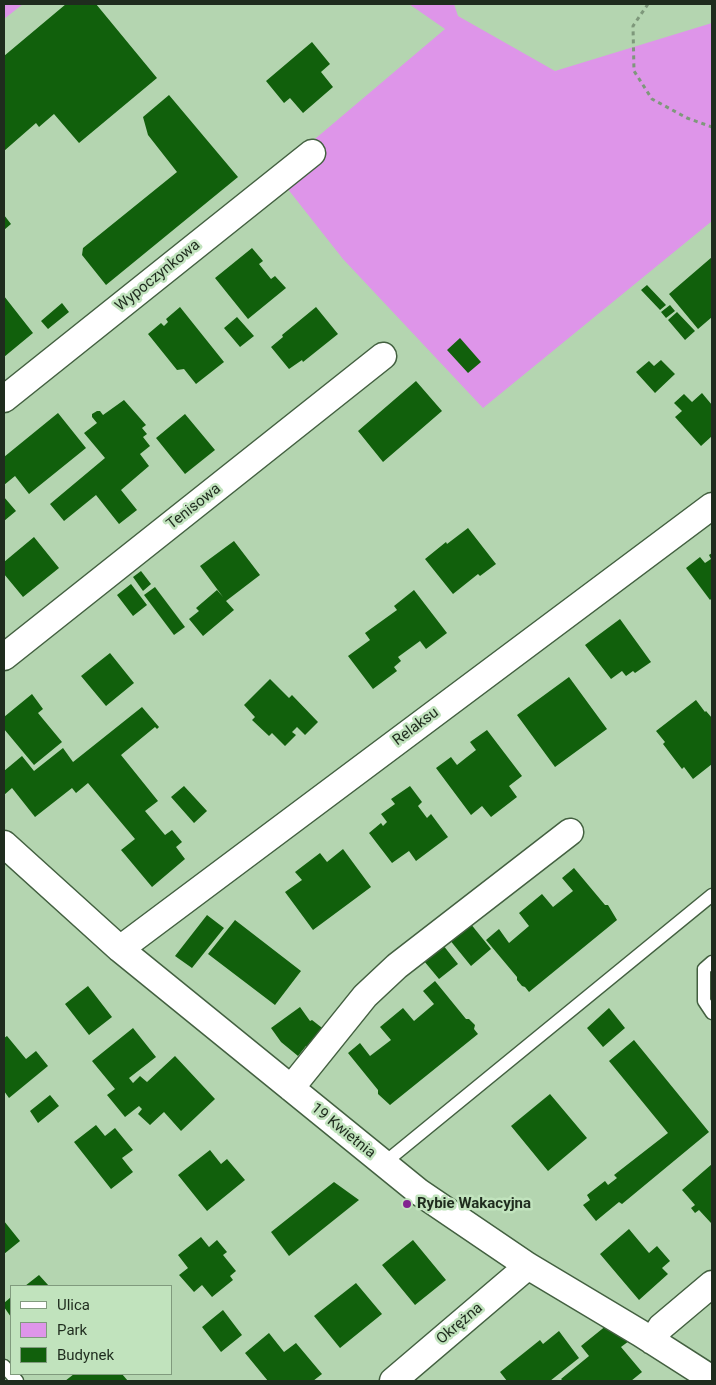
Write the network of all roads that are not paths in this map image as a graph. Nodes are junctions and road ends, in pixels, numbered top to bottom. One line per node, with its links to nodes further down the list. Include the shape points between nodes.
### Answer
1 (312, 153): 3 (street, Wypoczynkowa)
2 (383, 356): 5 (street, Tenisowa)
3 (4, 399)
4 (712, 506): 9 (street, Relaksu)
5 (4, 658)
6 (570, 832): 12 (street, via 397,966 365,996)
7 (4, 844): 9 (street, 19 Kwietnia)
8 (712, 895): 13 (lane)
9 (120, 949): 12 (street, 19 Kwietnia)
10 (712, 962): 11 (lane, via 704,969 704,1001)
11 (712, 1013)
12 (291, 1088): 13 (street, 19 Kwietnia)
13 (383, 1164): 14 (street, 19 Kwietnia, via 418,1192)
14 (528, 1266): 16 (street, 19 Kwietnia); 18 (street, Okrężna)
15 (712, 1284): 16 (street, via 661,1327)
16 (652, 1341): 17 (street, 19 Kwietnia)
17 (712, 1380)
18 (393, 1381)

